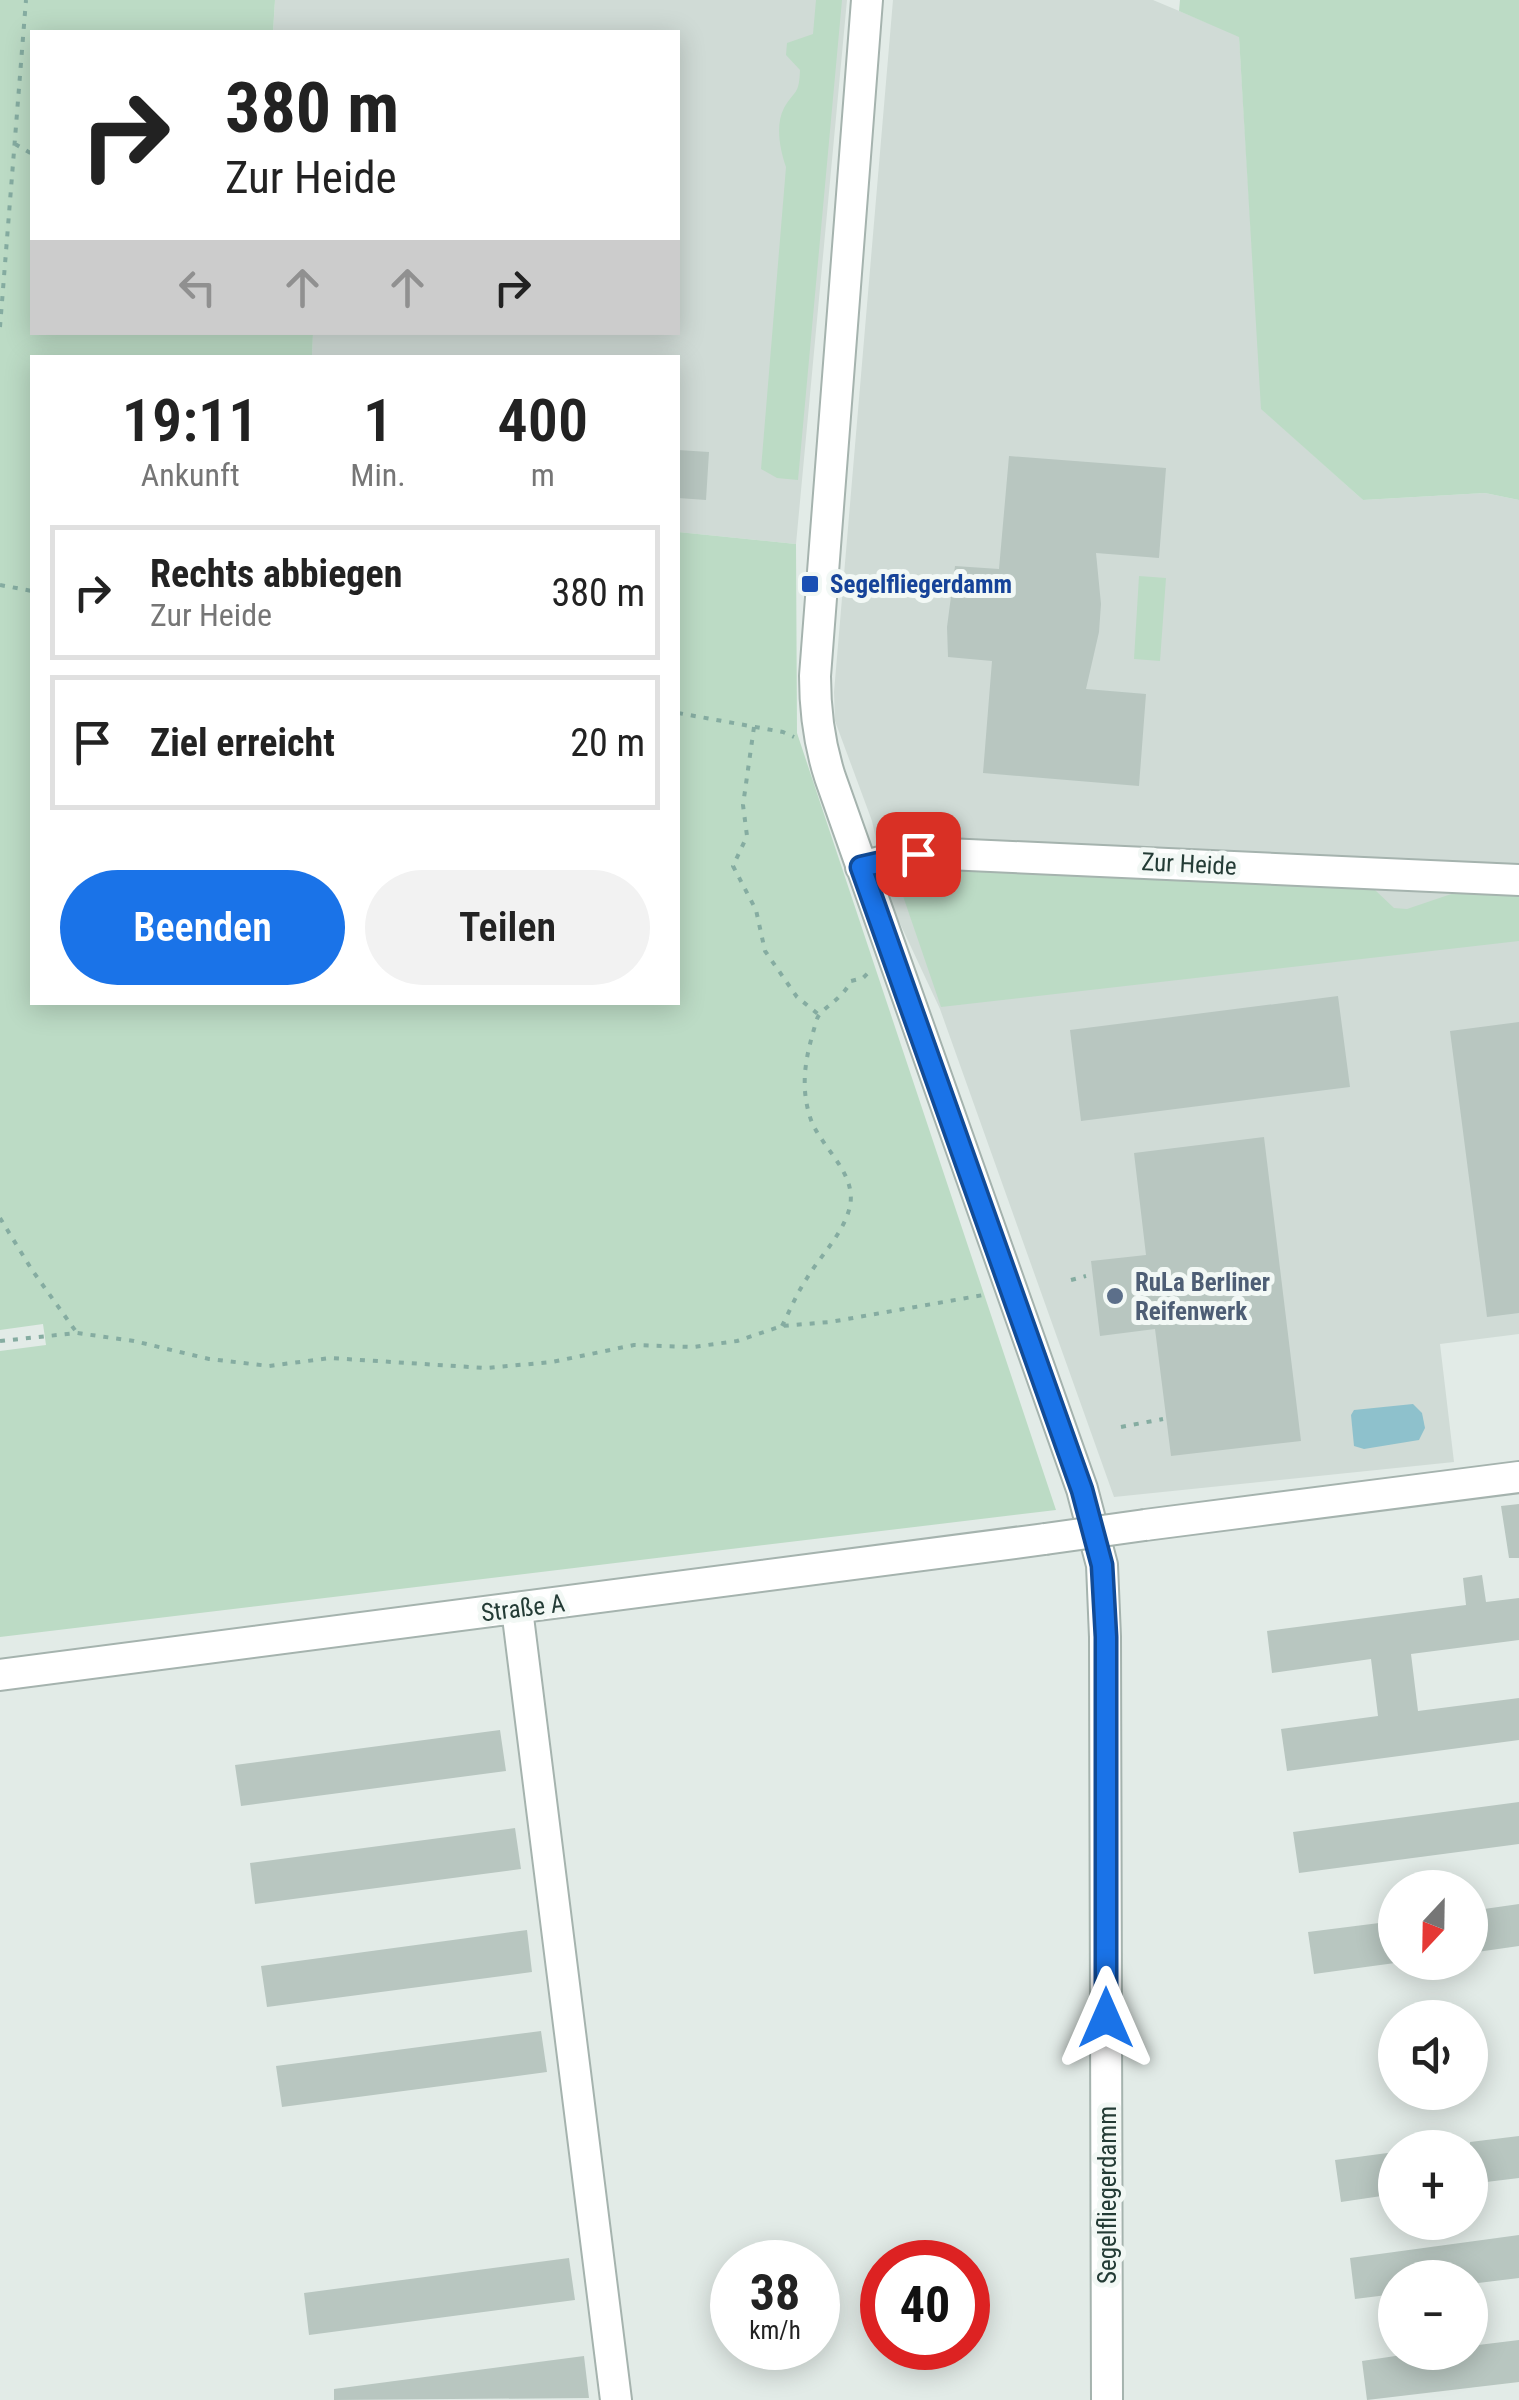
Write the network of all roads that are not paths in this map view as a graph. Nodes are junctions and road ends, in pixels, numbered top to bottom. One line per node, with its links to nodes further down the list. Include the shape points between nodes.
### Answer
1 (867, 0): 2 (street, Segelfliegerdamm, via 815,676 820,747)
2 (861, 867): 3 (street, Zur Heide, via 946,854); 8 (street, Segelfliegerdamm, via 1082,1490 1102,1565)
3 (1519, 880)
4 (1519, 1477): 5 (street, Straße A, bridge)
5 (517, 1609): 6 (street, Straße A); 7 (street)
6 (0, 1675)
7 (616, 2400)
8 (1107, 2400)

